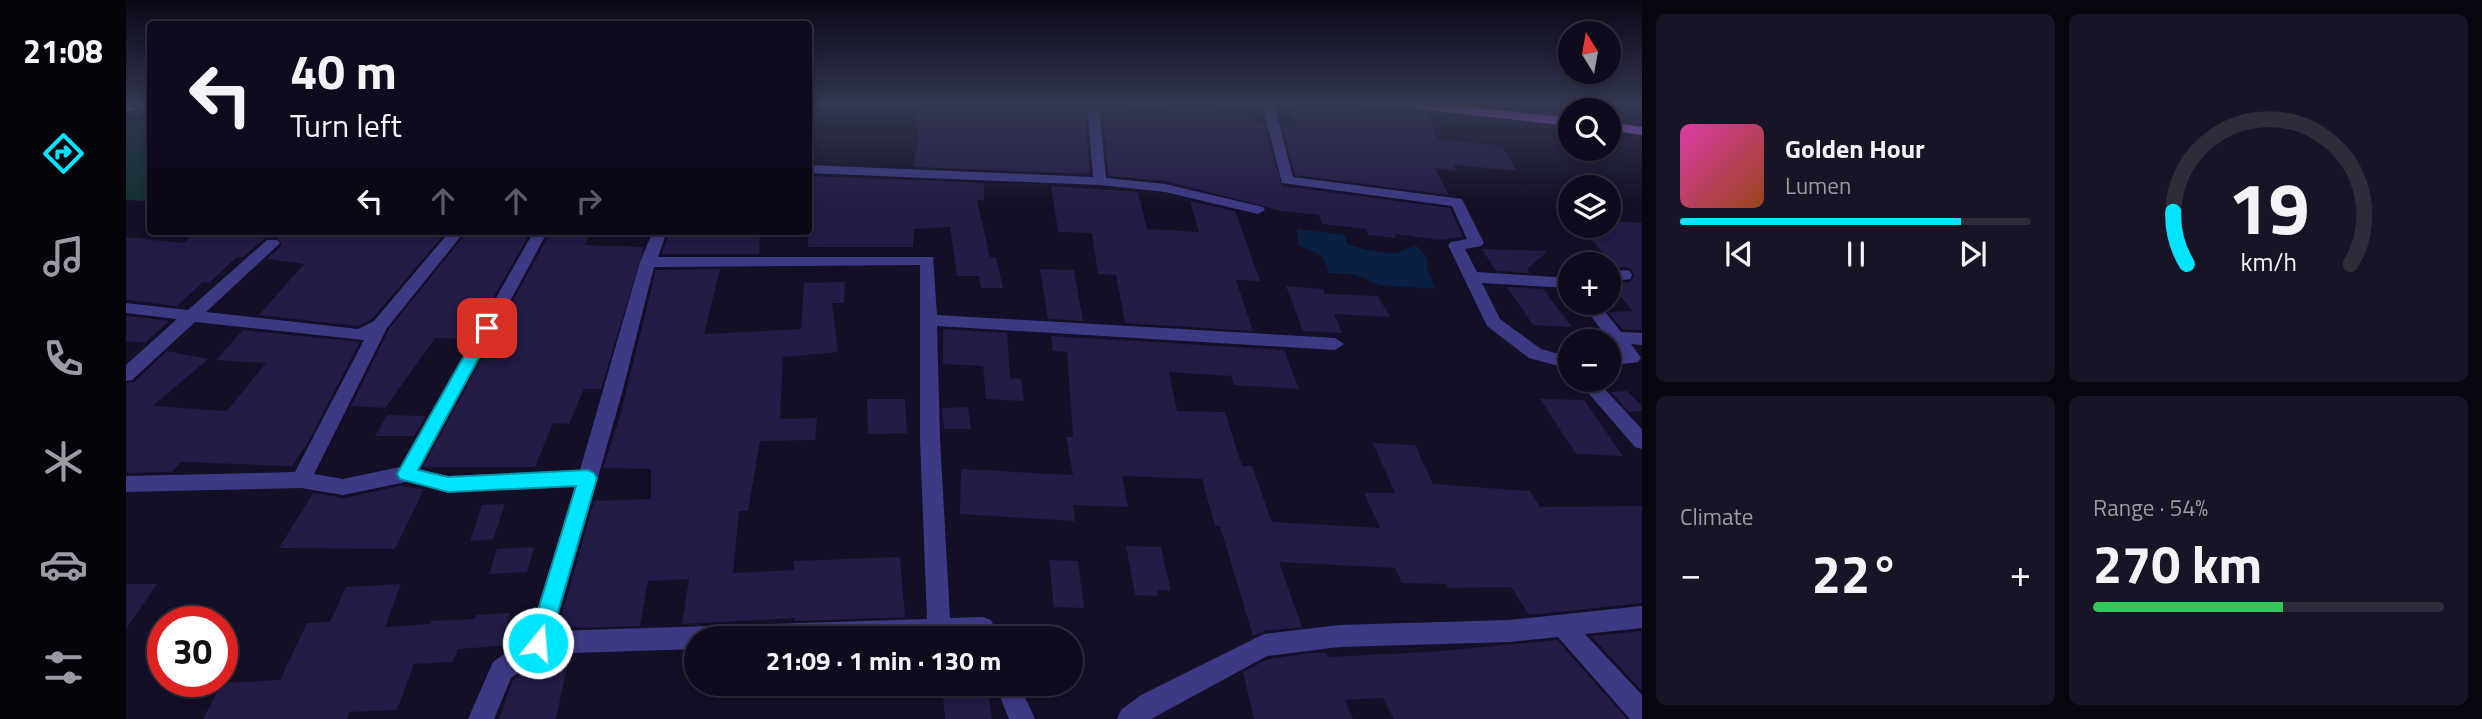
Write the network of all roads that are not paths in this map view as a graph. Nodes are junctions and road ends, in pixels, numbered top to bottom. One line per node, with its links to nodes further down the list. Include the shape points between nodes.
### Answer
1 (1096, 138): 4 (street)
2 (1276, 138): 11 (street, via 1287,180 1457,202 1476,243 1456,246)
3 (812, 169): 4 (street)
4 (1100, 181): 5 (street, via 1165,188)
5 (1258, 210)
6 (455, 235): 17 (street)
7 (539, 235): 28 (street)
8 (658, 235): 10 (street)
9 (272, 243): 15 (street)
10 (648, 262): 16 (street, via 929,260); 29 (street)
11 (1471, 276): 12 (street); 24 (street, via 1493,323 1535,354)
12 (1558, 282)
13 (126, 308): 15 (street)
14 (1599, 315): 18 (street)
15 (193, 316): 17 (street, via 360,335); 25 (street)
16 (929, 320): 22 (street); 33 (street)
17 (380, 325): 30 (street)
18 (1611, 329)
19 (1621, 338): 20 (street)
20 (1642, 339)
21 (1621, 342): 23 (street, via 1632,358)
22 (1335, 344)
23 (1621, 359)
24 (1558, 360)
25 (126, 375)
26 (1597, 392): 27 (street)
27 (1642, 442)
28 (407, 474): 29 (street, via 448,484); 30 (street, via 343,487)
29 (588, 478): 36 (street)
30 (301, 480): 31 (street)
31 (126, 484)
32 (1642, 617): 34 (street)
33 (939, 626)
34 (1563, 626): 38 (street); 41 (street, via 1509,632 1339,636 1264,645)
35 (684, 638): 36 (street)
36 (538, 643): 39 (street, via 502,670)
37 (1012, 696): 40 (street)
38 (1642, 714)
39 (481, 719)
40 (1022, 719)
41 (1130, 719)

